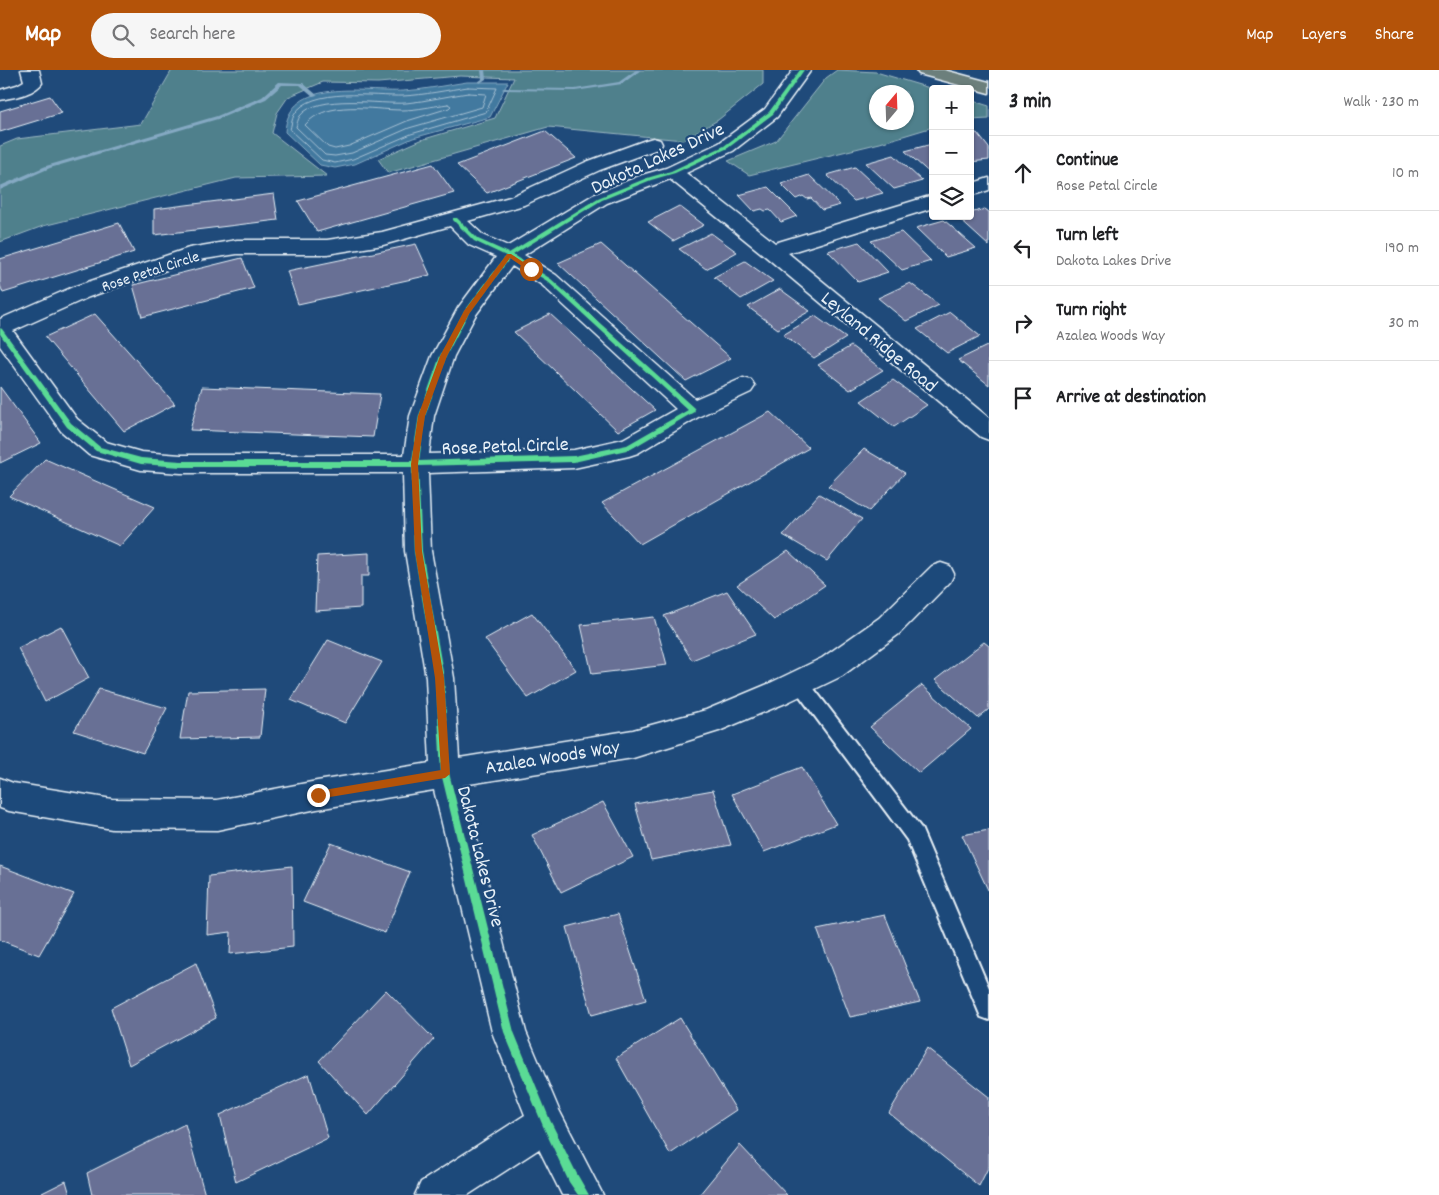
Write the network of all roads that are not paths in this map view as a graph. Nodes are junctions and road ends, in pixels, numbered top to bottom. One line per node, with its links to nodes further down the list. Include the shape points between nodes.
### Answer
1 (30, 70): 5 (street, via 33,83)
2 (802, 70): 7 (street, Dakota Lakes Drive, via 771,113 726,147)
3 (925, 70): 4 (main road)
4 (989, 88)
5 (0, 95)
6 (654, 144): 11 (street, Rose Petal Circle, via 593,166 517,201)
7 (673, 172): 12 (street, Leyland Ridge Road); 13 (street, Dakota Lakes Drive, via 600,200)
8 (989, 184): 9 (street)
9 (974, 189)
10 (929, 202): 12 (street)
11 (455, 219): 13 (street, via 476,240); 14 (street, Rose Petal Circle, via 383,238 327,247 237,247 189,255 81,292)
12 (772, 251): 17 (street, Leyland Ridge Road)
13 (509, 255): 16 (street, via 548,280); 18 (street, Dakota Lakes Drive, via 466,313 443,356 422,416)
14 (0, 329): 18 (street, Rose Petal Circle, via 69,425 98,449 141,461 181,464)
15 (743, 386): 16 (street, Rose Petal Circle)
16 (692, 410): 18 (street, Rose Petal Circle, via 629,448 574,459)
17 (989, 431)
18 (415, 464): 21 (street, Dakota Lakes Drive, via 418,551 440,678)
19 (942, 574): 20 (street, Azalea Woods Way, via 889,626 832,666)
20 (799, 682): 21 (street, Azalea Woods Way, via 708,722 633,744); 23 (lane, via 914,834)
21 (445, 774): 22 (street, Azalea Woods Way, via 217,815 112,814 9,797); 24 (street, Dakota Lakes Drive, via 509,1032)
22 (0, 792)
23 (988, 1010)
24 (546, 1123): 25 (street); 26 (street, Dakota Lakes Drive, via 572,1178)
25 (434, 1195)
26 (584, 1195)

